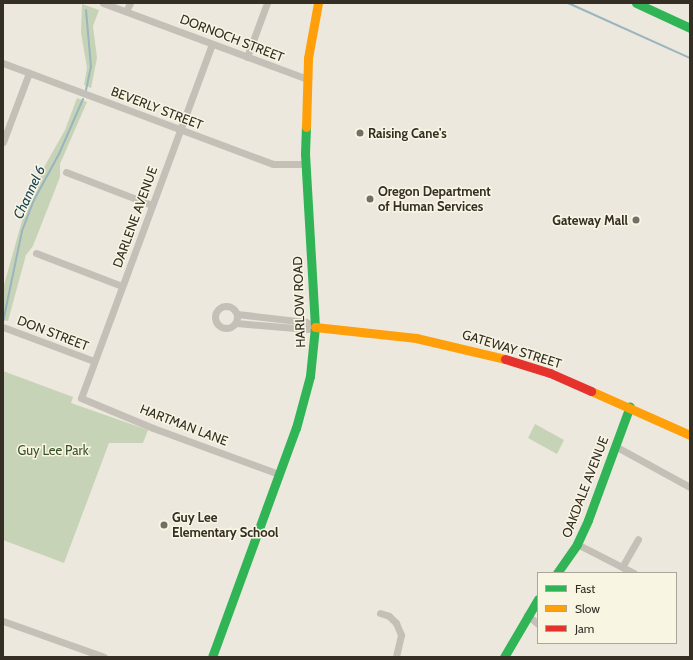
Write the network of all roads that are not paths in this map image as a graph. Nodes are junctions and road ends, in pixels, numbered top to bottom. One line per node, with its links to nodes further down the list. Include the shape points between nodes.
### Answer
1 (103, 3): 6 (street, DORNOCH STREET)
2 (130, 3): 6 (street)
3 (267, 3): 9 (street)
4 (318, 3): 12 (main road, HARLOW ROAD)
5 (636, 3): 7 (main road)
6 (126, 11): 8 (street, DORNOCH STREET)
7 (690, 28)
8 (212, 44): 9 (street, DORNOCH STREET); 13 (street, DARLENE AVENUE)
9 (247, 57): 12 (street, DORNOCH STREET)
10 (3, 63): 11 (street, BEVERLY STREET)
11 (28, 73): 13 (street, BEVERLY STREET); 14 (street)
12 (307, 79): 15 (main road, HARLOW ROAD)
13 (180, 130): 15 (street, BEVERLY STREET, via 273,164); 17 (street, DARLENE AVENUE)
14 (3, 142)
15 (305, 164): 23 (main road, HARLOW ROAD)
16 (66, 172): 17 (street)
17 (152, 205): 19 (street, DARLENE AVENUE)
18 (36, 253): 19 (street)
19 (122, 286): 24 (street, DARLENE AVENUE)
20 (237, 314): 21 (street); 21 (street, via 227,306 219,309 215,316 221,327 229,328); 23 (street, GATEWAY STREET, via 306,322)
21 (236, 323): 23 (street, GATEWAY STREET, via 307,329)
22 (3, 327): 24 (street, DON STREET)
23 (315, 327): 26 (main road, GATEWAY STREET, via 416,338 480,351 550,373); 29 (main road, HARLOW ROAD, via 307,391)
24 (94, 361): 25 (street, DARLENE AVENUE)
25 (81, 398): 29 (street, HARTMAN LANE, via 153,428)
26 (630, 406): 27 (main road, GATEWAY STREET); 28 (main road, OAKDALE AVENUE)
27 (690, 435)
28 (615, 446): 30 (street); 32 (main road, OAKDALE AVENUE)
29 (279, 474): 42 (main road, HARLOW ROAD)
30 (690, 487)
31 (638, 539): 33 (street)
32 (577, 544): 33 (street); 34 (main road, OAKDALE AVENUE)
33 (622, 568): 35 (street)
34 (558, 572)
35 (632, 572)
36 (537, 600): 38 (main road)
37 (380, 613): 43 (street, via 389,616 396,623 401,635)
38 (527, 615): 40 (street); 44 (main road)
39 (3, 621): 41 (street)
40 (537, 623)
41 (104, 657)
42 (212, 657)
43 (396, 657)
44 (504, 657)

